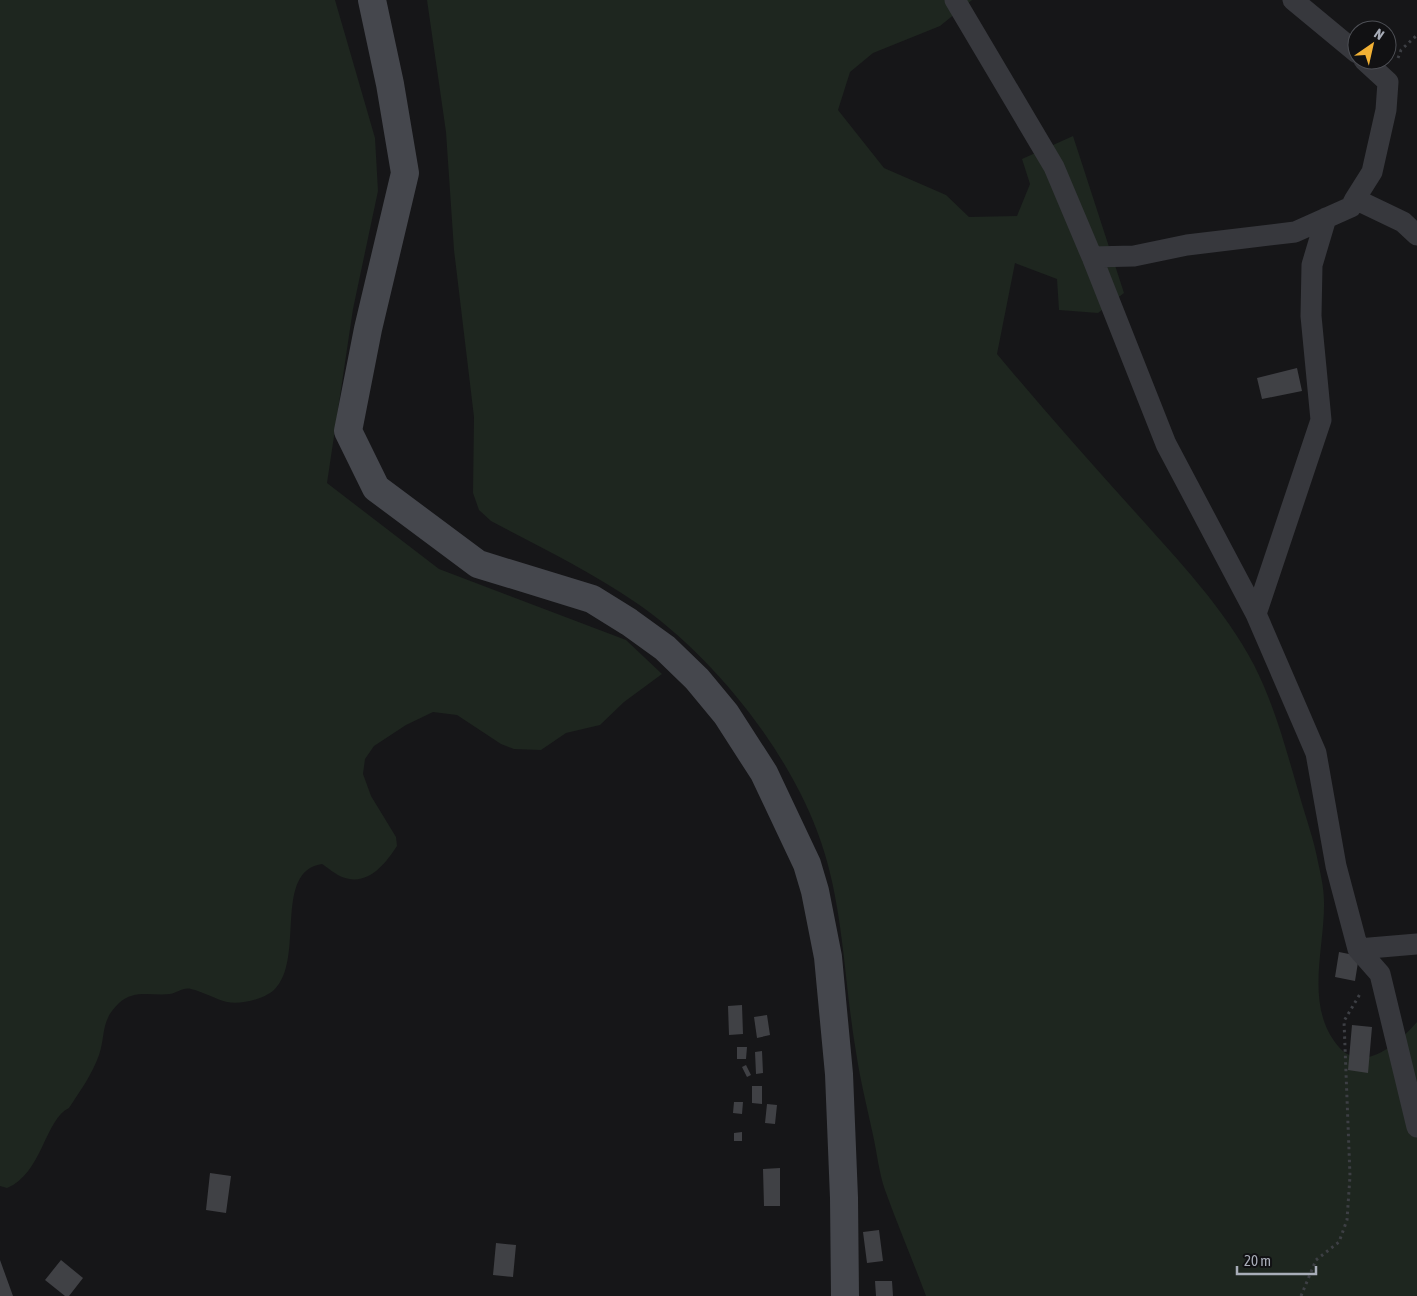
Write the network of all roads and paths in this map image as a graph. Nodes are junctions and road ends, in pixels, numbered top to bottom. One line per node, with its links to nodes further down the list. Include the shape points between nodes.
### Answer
1 (372, 0): 17 (main road, via 405,173 348,431 376,488 478,564 592,599 665,648 726,714 764,773 807,864 828,957 839,1074)
2 (955, 0): 11 (street, via 1054,167)
3 (1294, 0): 5 (street)
4 (1417, 35): 7 (path, via 1402,50)
5 (1347, 45)
6 (1375, 70): 7 (street)
7 (1388, 82): 8 (street, via 1386,110 1372,172)
8 (1356, 199): 9 (street, via 1351,207); 10 (street, via 1403,222)
9 (1326, 218): 11 (street, via 1295,232 1187,244 1134,256); 12 (street, via 1312,265 1311,316 1321,420)
10 (1417, 235)
11 (1092, 257): 12 (street, via 1166,444)
12 (1256, 614): 14 (street, via 1316,753 1336,866)
13 (1417, 944): 14 (street)
14 (1358, 949): 15 (street)
15 (1380, 974): 16 (street); 18 (path, via 1359,996 1344,1021 1350,1176 1347,1220 1338,1242 1316,1260)
16 (1417, 1127)
17 (845, 1296)
18 (1301, 1296)

